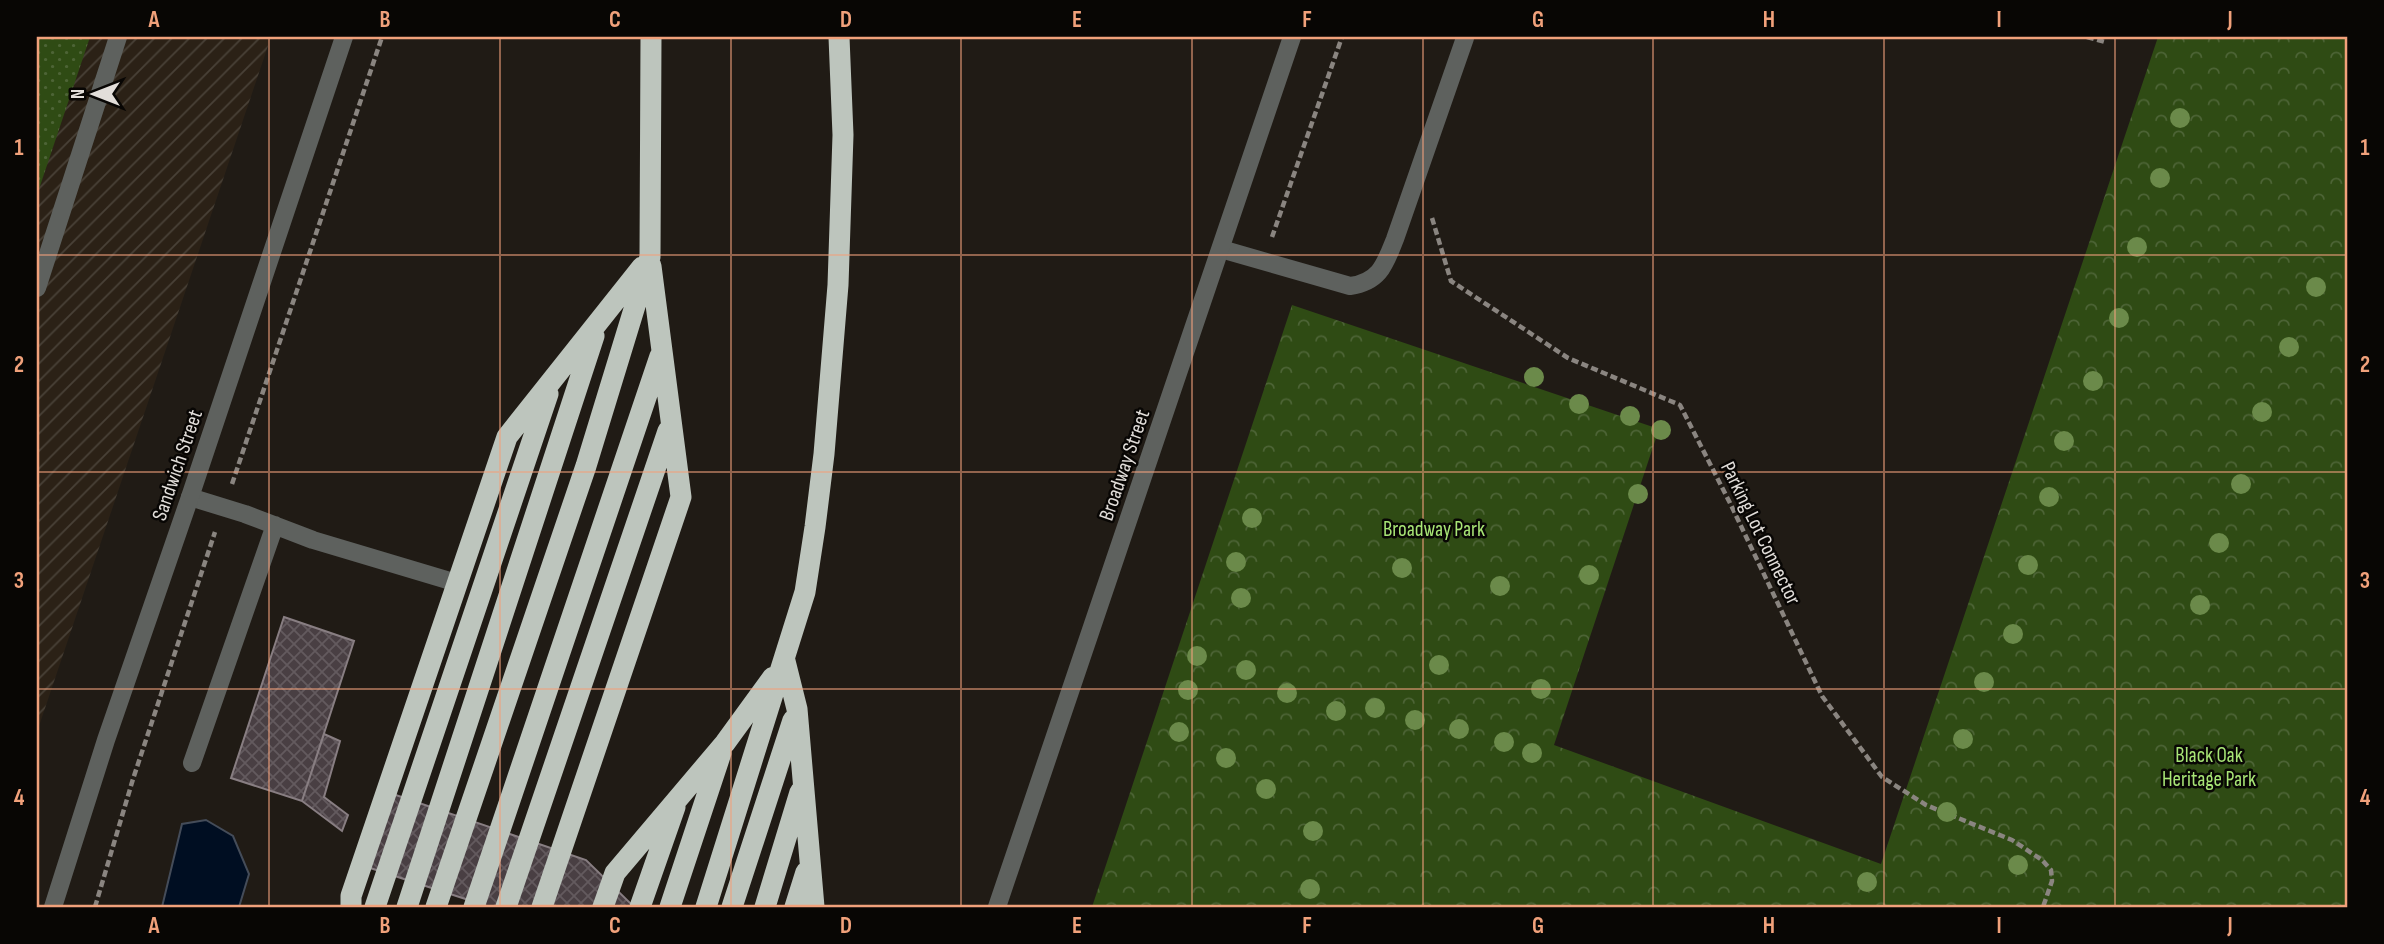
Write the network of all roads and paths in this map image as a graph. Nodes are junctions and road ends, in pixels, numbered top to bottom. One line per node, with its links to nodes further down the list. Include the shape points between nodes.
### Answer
1 (118, 37): 15 (street)
2 (344, 37): 20 (street, Sandwich Street)
3 (382, 37): 21 (path)
4 (651, 37): 13 (highway)
5 (839, 37): 24 (highway, via 842,206 832,370 816,527 805,592)
6 (1293, 37): 12 (street, Broadway Street)
7 (1342, 37): 14 (path)
8 (2087, 37): 10 (path)
9 (1465, 38): 11 (street)
10 (2105, 41)
11 (1408, 201): 14 (street, via 1387,260 1365,284 1350,286); 49 (path, Parking Lot Connector, via 1432,219 1451,281 1567,358 1680,405 1822,696 1882,777 1926,805 2012,840 2042,860 2051,870 2052,881)
12 (1221, 249): 14 (street); 48 (street, Broadway Street)
13 (650, 257): 16 (highway); 17 (highway); 36 (highway, via 586,466)
14 (1264, 261)
15 (37, 288)
16 (599, 320): 18 (highway); 35 (highway)
17 (662, 351): 19 (highway); 37 (highway)
18 (553, 378): 23 (highway, via 507,437); 34 (highway)
19 (670, 426): 38 (highway); 39 (highway, via 681,497)
20 (190, 497): 21 (street); 31 (street, Sandwich Street)
21 (224, 508): 22 (street); 32 (path)
22 (275, 525): 23 (street); 27 (street)
23 (457, 583): 33 (highway)
24 (785, 661): 25 (highway); 26 (highway); 43 (highway)
25 (797, 709): 28 (highway); 44 (highway)
26 (725, 743): 29 (highway); 42 (highway)
27 (192, 763)
28 (803, 783): 30 (highway); 45 (highway)
29 (680, 794): 40 (highway, via 615,873); 41 (highway)
30 (810, 860): 46 (highway); 47 (highway)
31 (53, 907)
32 (95, 907)
33 (351, 907)
34 (375, 907)
35 (407, 907)
36 (436, 907)
37 (474, 907)
38 (506, 907)
39 (542, 907)
40 (603, 907)
41 (640, 907)
42 (670, 907)
43 (706, 907)
44 (732, 907)
45 (765, 907)
46 (795, 907)
47 (814, 907)
48 (997, 907)
49 (2043, 907)

